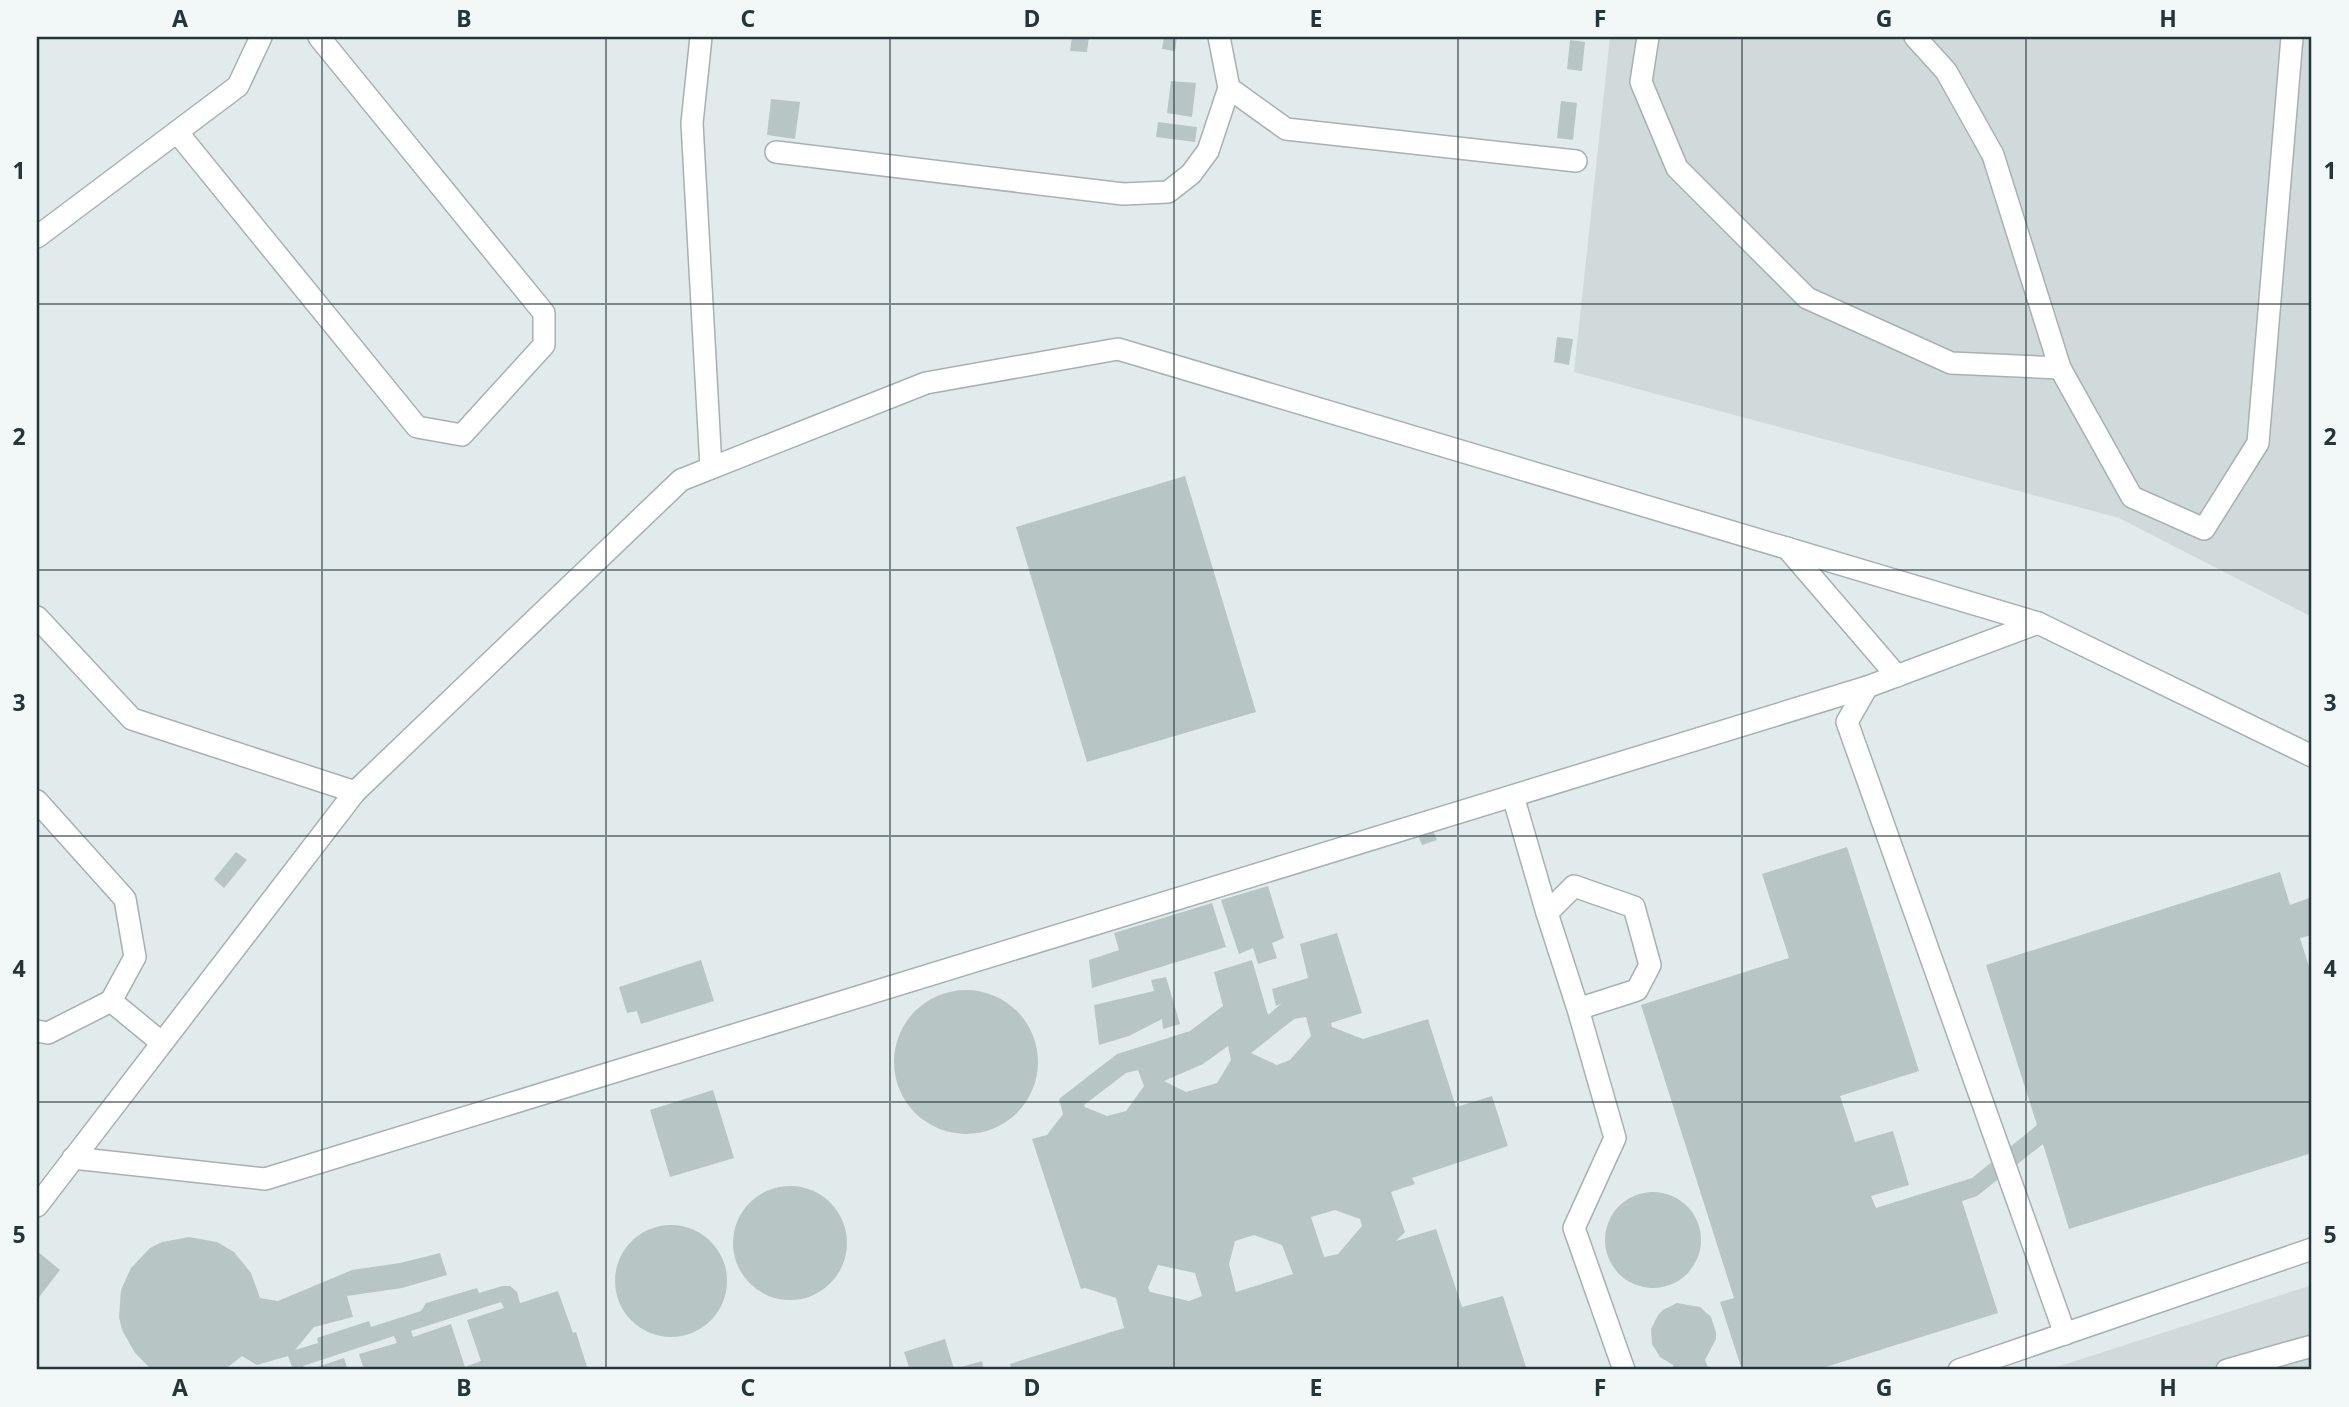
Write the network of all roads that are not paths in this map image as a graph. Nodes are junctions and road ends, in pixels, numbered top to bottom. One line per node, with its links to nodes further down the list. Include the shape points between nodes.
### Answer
1 (261, 37): 9 (lane, via 238,86)
2 (319, 37): 9 (lane, via 544,313 544,345 462,435 416,427)
3 (701, 37): 14 (lane, via 692,122)
4 (1219, 37): 8 (lane)
5 (1648, 37): 13 (lane, via 1641,82 1677,168 1807,298 1951,363)
6 (1915, 37): 13 (lane, via 1946,71 1993,155)
7 (2292, 37): 13 (lane, via 2258,443 2204,529 2132,497)
8 (1229, 88): 10 (lane, via 1208,151 1191,174 1168,191 1123,194); 11 (lane, via 1286,129)
9 (177, 132): 12 (lane)
10 (776, 152)
11 (1576, 161)
12 (37, 237)
13 (2060, 368)
14 (711, 468): 15 (lane, via 926,383 1118,349); 21 (lane, via 681,480)
15 (1787, 548): 17 (lane); 18 (lane)
16 (37, 617): 21 (lane, via 132,719)
17 (2038, 623): 18 (lane); 20 (lane)
18 (1897, 676): 19 (lane)
19 (1867, 688): 22 (lane); 32 (lane, via 1847,722)
20 (2312, 756)
21 (355, 792): 28 (lane)
22 (1513, 796): 24 (lane); 29 (lane, via 265,1180)
23 (37, 801): 25 (lane, via 125,899 135,957)
24 (1547, 913): 26 (lane); 26 (lane, via 1574,886 1634,907 1650,965 1636,990)
25 (111, 1001): 27 (lane, via 48,1033); 28 (lane)
26 (1578, 1009): 34 (lane, via 1615,1138 1574,1228)
27 (37, 1031)
28 (162, 1043): 29 (lane)
29 (74, 1158): 30 (lane)
30 (37, 1206)
31 (2312, 1249): 32 (lane)
32 (2065, 1334): 35 (lane)
33 (2312, 1346): 36 (lane)
34 (1624, 1370)
35 (1959, 1370)
36 (2227, 1370)

